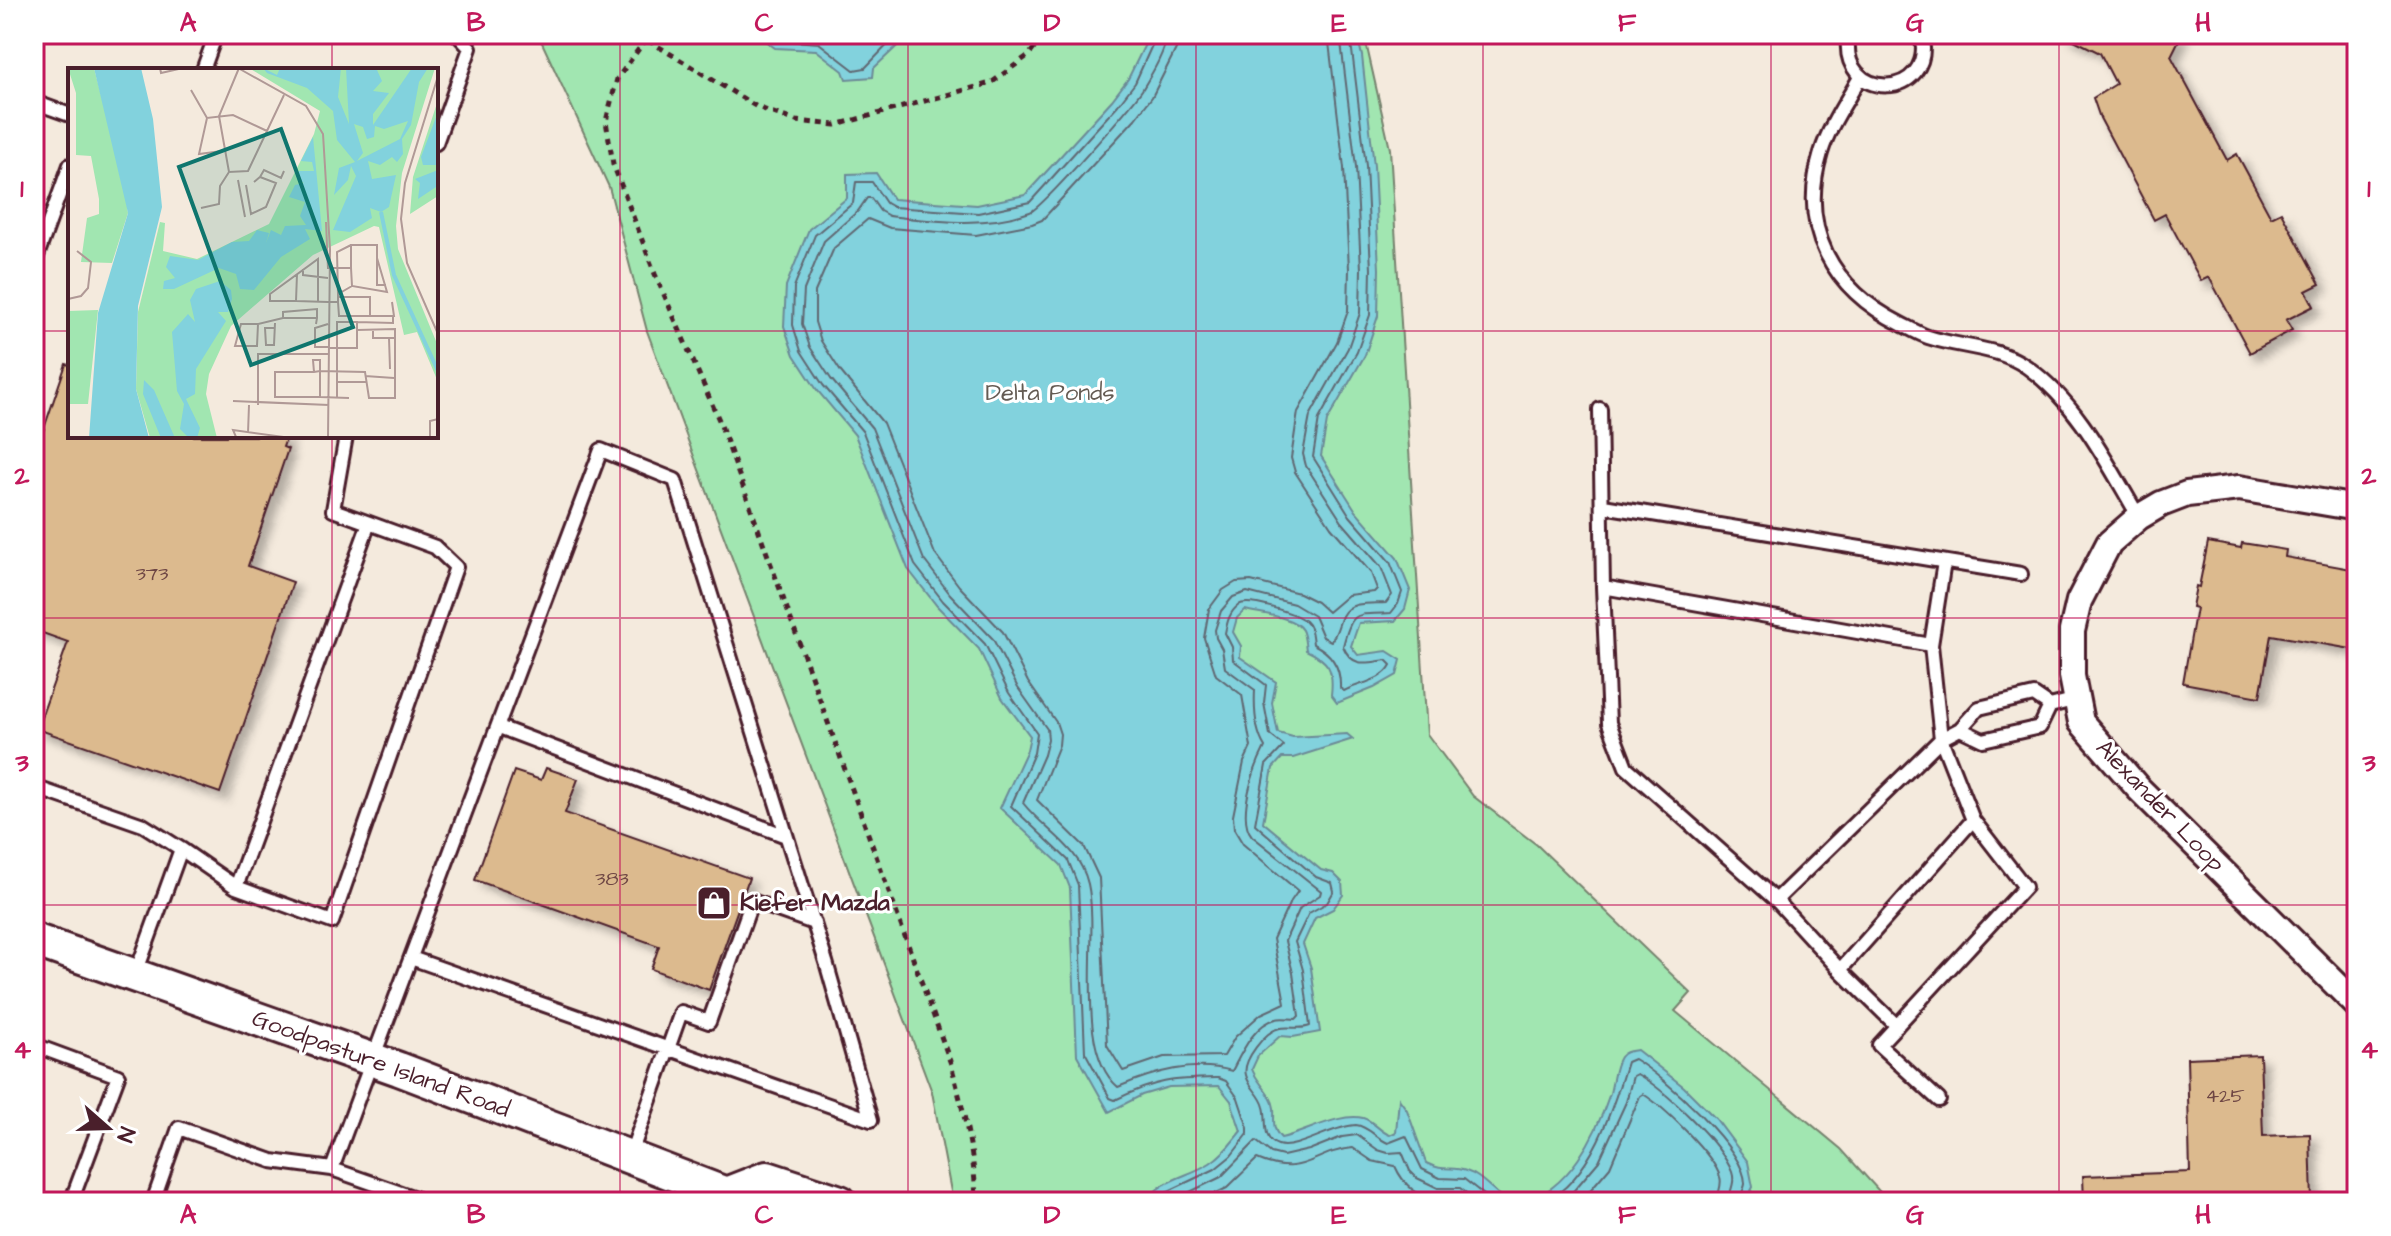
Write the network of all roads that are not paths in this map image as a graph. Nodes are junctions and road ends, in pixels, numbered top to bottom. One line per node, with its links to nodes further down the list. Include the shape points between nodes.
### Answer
1 (216, 34): 5 (lane)
2 (457, 34): 9 (lane, via 470,48)
3 (1849, 34): 6 (lane, via 1848,61)
4 (1921, 34): 6 (lane, via 1923,58 1910,78 1885,87)
5 (204, 68)
6 (1860, 77): 16 (lane, via 1827,137 1816,177 1818,230 1842,281 1884,315 1928,337 1980,347 2024,364 2059,393)
7 (34, 102): 8 (lane)
8 (68, 114)
9 (438, 137)
10 (68, 170): 11 (lane)
11 (34, 264)
12 (1600, 409): 14 (lane)
13 (346, 438): 17 (lane, via 333,510)
14 (1603, 506): 18 (lane); 20 (lane)
15 (2357, 508): 16 (street, Alexander Loop, via 2221,488 2187,494)
16 (2139, 517): 22 (street, Alexander Loop, via 2109,543 2079,601 2072,631)
17 (369, 523): 31 (lane); 31 (lane, via 435,547 456,567 332,922)
18 (1944, 562): 19 (lane); 21 (lane)
19 (2021, 574)
20 (1603, 587): 21 (lane); 32 (lane, via 1609,723 1626,767)
21 (1931, 645): 26 (lane)
22 (2077, 699): 23 (lane); 38 (street, Alexander Loop, via 2081,722 2138,788)
23 (2050, 706): 25 (lane, via 2034,695 1979,708); 25 (lane, via 2040,727 1983,740)
24 (499, 727): 29 (lane); 29 (lane, via 601,450 675,480); 35 (lane)
25 (1960, 729): 26 (lane)
26 (1941, 739): 28 (lane); 32 (lane)
27 (34, 787): 30 (lane, via 143,825)
28 (1973, 820): 36 (lane); 39 (lane, via 2025,887)
29 (786, 836): 33 (lane)
30 (181, 849): 31 (lane); 37 (lane)
31 (236, 887)
32 (1776, 900): 36 (lane)
33 (814, 923): 41 (lane, via 752,901 709,1022 681,1012); 41 (lane, via 871,1120)
34 (34, 940): 37 (main road, Goodpasture Island Road)
35 (411, 958): 41 (lane); 42 (lane)
36 (1840, 970): 39 (lane)
37 (134, 976): 42 (main road, Goodpasture Island Road)
38 (2357, 1005)
39 (1897, 1026): 43 (lane, via 1879,1045)
40 (34, 1045): 49 (lane, via 118,1076)
41 (668, 1051): 44 (lane)
42 (372, 1060): 44 (main road, Goodpasture Island Road); 45 (lane)
43 (1939, 1100)
44 (630, 1156): 47 (main road, Goodpasture Island Road)
45 (332, 1169): 46 (lane); 50 (lane, via 272,1161 179,1128)
46 (388, 1188): 48 (lane); 51 (lane)
47 (726, 1199): 52 (main road, Goodpasture Island Road, via 767,1178)
48 (418, 1201)
49 (71, 1202)
50 (153, 1202)
51 (383, 1202)
52 (840, 1202)

